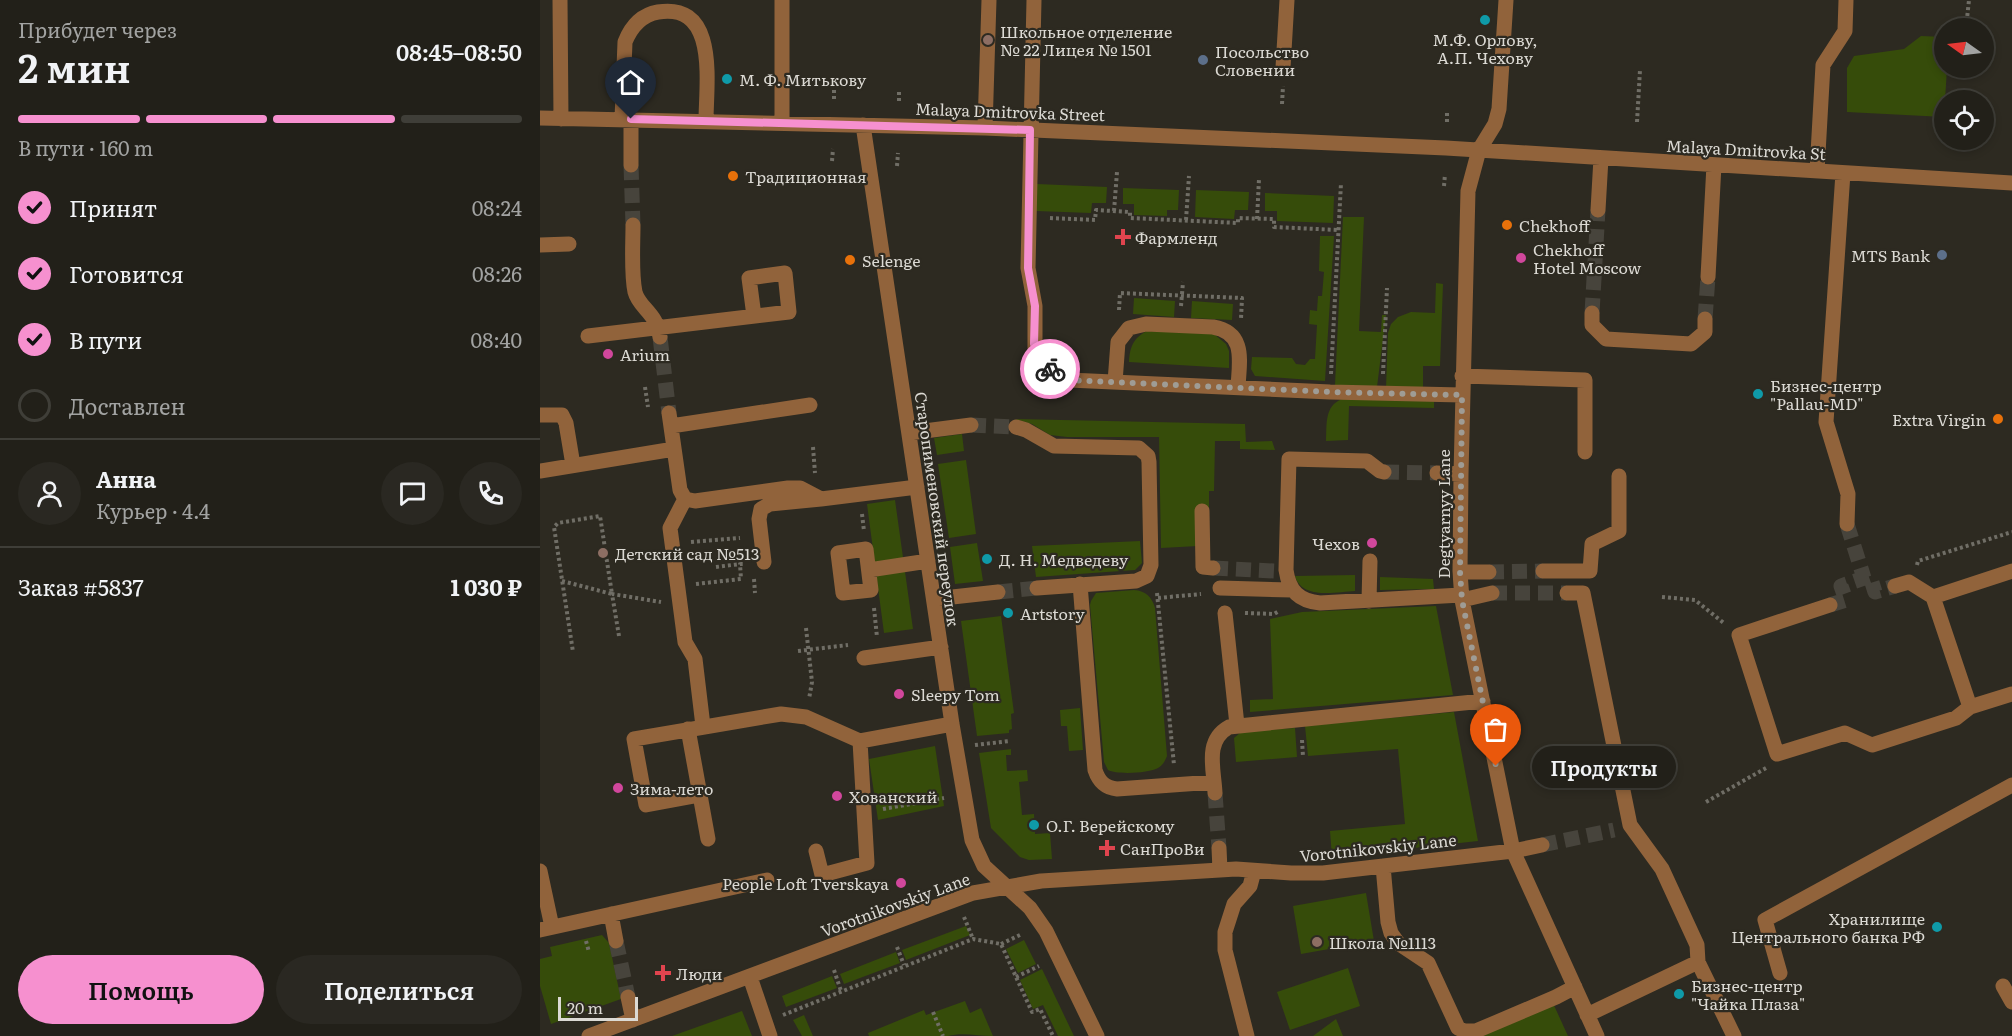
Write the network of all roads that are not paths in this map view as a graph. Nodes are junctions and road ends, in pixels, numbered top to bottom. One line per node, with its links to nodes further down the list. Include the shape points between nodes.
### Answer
1 (560, 0): 10 (street)
2 (782, 0): 13 (street)
3 (988, 0): 15 (street)
4 (1034, 0): 16 (street)
5 (1287, 0): 8 (street)
6 (1506, 0): 17 (street, Degtyarnyy Lane, via 1499,109)
7 (1846, 0): 21 (street, via 1845,31 1823,65)
8 (1284, 68)
9 (540, 118): 10 (street, Malaya Dmitrovka Street)
10 (561, 118): 11 (street, Malaya Dmitrovka Street)
11 (627, 119): 12 (street, Malaya Dmitrovka Street); 12 (street, via 625,42 644,16 665,11 676,12 695,24 705,43); 19 (street)
12 (706, 121): 13 (street, Malaya Dmitrovka Street)
13 (782, 123): 14 (street, Malaya Dmitrovka Street)
14 (863, 124): 15 (street, Malaya Dmitrovka Street); 42 (street, Старопименовский переулок)
15 (986, 128): 16 (street, Malaya Dmitrovka Street)
16 (1030, 130): 17 (street, Malaya Dmitrovka Street); 35 (street, via 1028,268 1035,306 1035,348 1060,378)
17 (1479, 150): 18 (street, Malaya Dmitrovka St); 34 (street, Degtyarnyy Lane, via 1468,191)
18 (1601, 158): 20 (street, Malaya Dmitrovka St); 24 (street)
19 (631, 165)
20 (1714, 165): 21 (street, Malaya Dmitrovka St); 28 (street)
21 (1818, 171): 22 (street, Malaya Dmitrovka St)
22 (1843, 173): 23 (street, Malaya Dmitrovka St); 55 (street, via 1826,422 1848,494)
23 (2012, 183)
24 (1598, 210)
25 (633, 225): 32 (street, via 635,293)
26 (569, 244): 27 (street)
27 (540, 245)
28 (1708, 278)
29 (1592, 313): 31 (street, via 1592,325 1606,339 1691,344 1705,332)
30 (754, 316): 32 (street)
31 (1706, 319)
32 (660, 332): 33 (street)
33 (588, 336)
34 (1462, 376): 37 (street, Degtyarnyy Lane); 44 (street, via 1585,380)
35 (1115, 382): 36 (street); 36 (street, via 1118,342 1123,334 1137,324 1157,324 1222,328 1229,333 1239,347)
36 (1238, 388): 37 (street)
37 (1462, 395): 49 (street, Degtyarnyy Lane)
38 (810, 405): 43 (street, via 670,419)
39 (540, 415): 45 (street, via 562,416)
40 (971, 425): 42 (street)
41 (1016, 427): 65 (street, via 1054,446 1133,447 1144,451 1149,462 1151,565 1147,576 1136,581)
42 (909, 433): 51 (street, Старопименовский переулок)
43 (674, 449): 45 (street); 52 (street)
44 (1585, 452)
45 (573, 465): 46 (street)
46 (540, 471)
47 (1384, 472): 69 (street, via 1366,461 1289,459 1280,571)
48 (1437, 473): 49 (street)
49 (1461, 474): 63 (street, Degtyarnyy Lane)
50 (1619, 476): 61 (street, via 1619,531 1592,544 1590,571)
51 (917, 487): 53 (street); 56 (street, Старопименовский переулок)
52 (685, 499): 53 (street, via 800,488); 86 (street, via 670,528 685,642 695,659)
53 (820, 499): 58 (street, via 770,504 761,509)
54 (1202, 511): 59 (street, via 1203,567)
55 (1847, 524)
56 (928, 561): 60 (street); 75 (street, Старопименовский переулок)
57 (1370, 561): 76 (street)
58 (758, 563)
59 (1213, 568)
60 (868, 570)
61 (1543, 571)
62 (2012, 571): 74 (street)
63 (1460, 572): 64 (street); 73 (street, Degtyarnyy Lane)
64 (1489, 572)
65 (1080, 584): 67 (street); 85 (street, via 1097,776 1105,786 1214,787 1212,746 1221,731)
66 (1902, 584): 74 (street)
67 (1037, 588)
68 (1220, 588): 69 (street)
69 (1292, 590): 76 (street, via 1309,602)
70 (998, 592): 75 (street)
71 (1492, 593): 73 (street)
72 (1567, 593): 90 (street, via 1583,593)
73 (1462, 597): 76 (street); 82 (street, Degtyarnyy Lane)
74 (1933, 597): 83 (street)
75 (934, 599): 79 (street, Старопименовский переулок)
76 (1369, 600)
77 (1830, 605): 83 (street, via 1739,635 1777,754 1845,733 1872,745 1956,718)
78 (1225, 613): 85 (street)
79 (940, 647): 80 (street); 84 (street, Старопименовский переулок)
80 (864, 658)
81 (2012, 694): 83 (street)
82 (1483, 701): 85 (street); 96 (street, Degtyarnyy Lane)
83 (1971, 707)
84 (952, 724): 87 (street); 102 (street, Старопименовский переулок, via 972,840 984,866)
85 (1237, 725)
86 (695, 727): 87 (street, via 781,714 806,717); 89 (street); 89 (street, via 634,739 646,805)
87 (860, 741): 95 (street, via 867,863 822,875)
88 (2012, 785): 108 (street, via 1765,920)
89 (700, 795): 92 (street)
90 (1630, 825): 91 (street); 107 (street, via 1662,869 1697,945)
91 (1614, 830)
92 (708, 838)
93 (1542, 845): 96 (street, Vorotnikovskiy Lane)
94 (1219, 848): 98 (street)
95 (816, 851)
96 (1513, 851): 97 (street, Vorotnikovskiy Lane); 111 (street, Degtyarnyy Lane)
97 (1383, 866): 100 (street, Vorotnikovskiy Lane, via 1323,873); 111 (street, via 1391,933 1398,943 1428,963 1458,1028 1476,1031)
98 (1220, 870): 100 (street, Vorotnikovskiy Lane); 102 (street, Vorotnikovskiy Lane, via 1041,881)
99 (540, 871): 103 (street)
100 (1254, 871): 120 (street, via 1250,886 1234,904 1225,932)
101 (766, 880): 104 (street)
102 (1005, 887): 109 (street, Vorotnikovskiy Lane, via 973,893); 119 (street, Старопименовский переулок, via 1030,908 1046,931)
103 (544, 906): 105 (street)
104 (611, 914): 105 (street); 106 (street)
105 (546, 928)
106 (616, 941)
107 (1698, 962): 114 (street); 122 (street)
108 (1780, 973)
109 (750, 977): 115 (street, Vorotnikovskiy Lane); 116 (street)
110 (2003, 986): 113 (street)
111 (1575, 987): 114 (street, Degtyarnyy Lane)
112 (628, 997): 115 (street)
113 (2012, 1002)
114 (1587, 1015): 121 (street, Degtyarnyy Lane)
115 (633, 1020): 117 (street, Vorotnikovskiy Lane)
116 (768, 1029): 118 (street)
117 (590, 1036)
118 (777, 1036)
119 (1097, 1036)
120 (1247, 1036)
121 (1597, 1036)
122 (1734, 1036)

